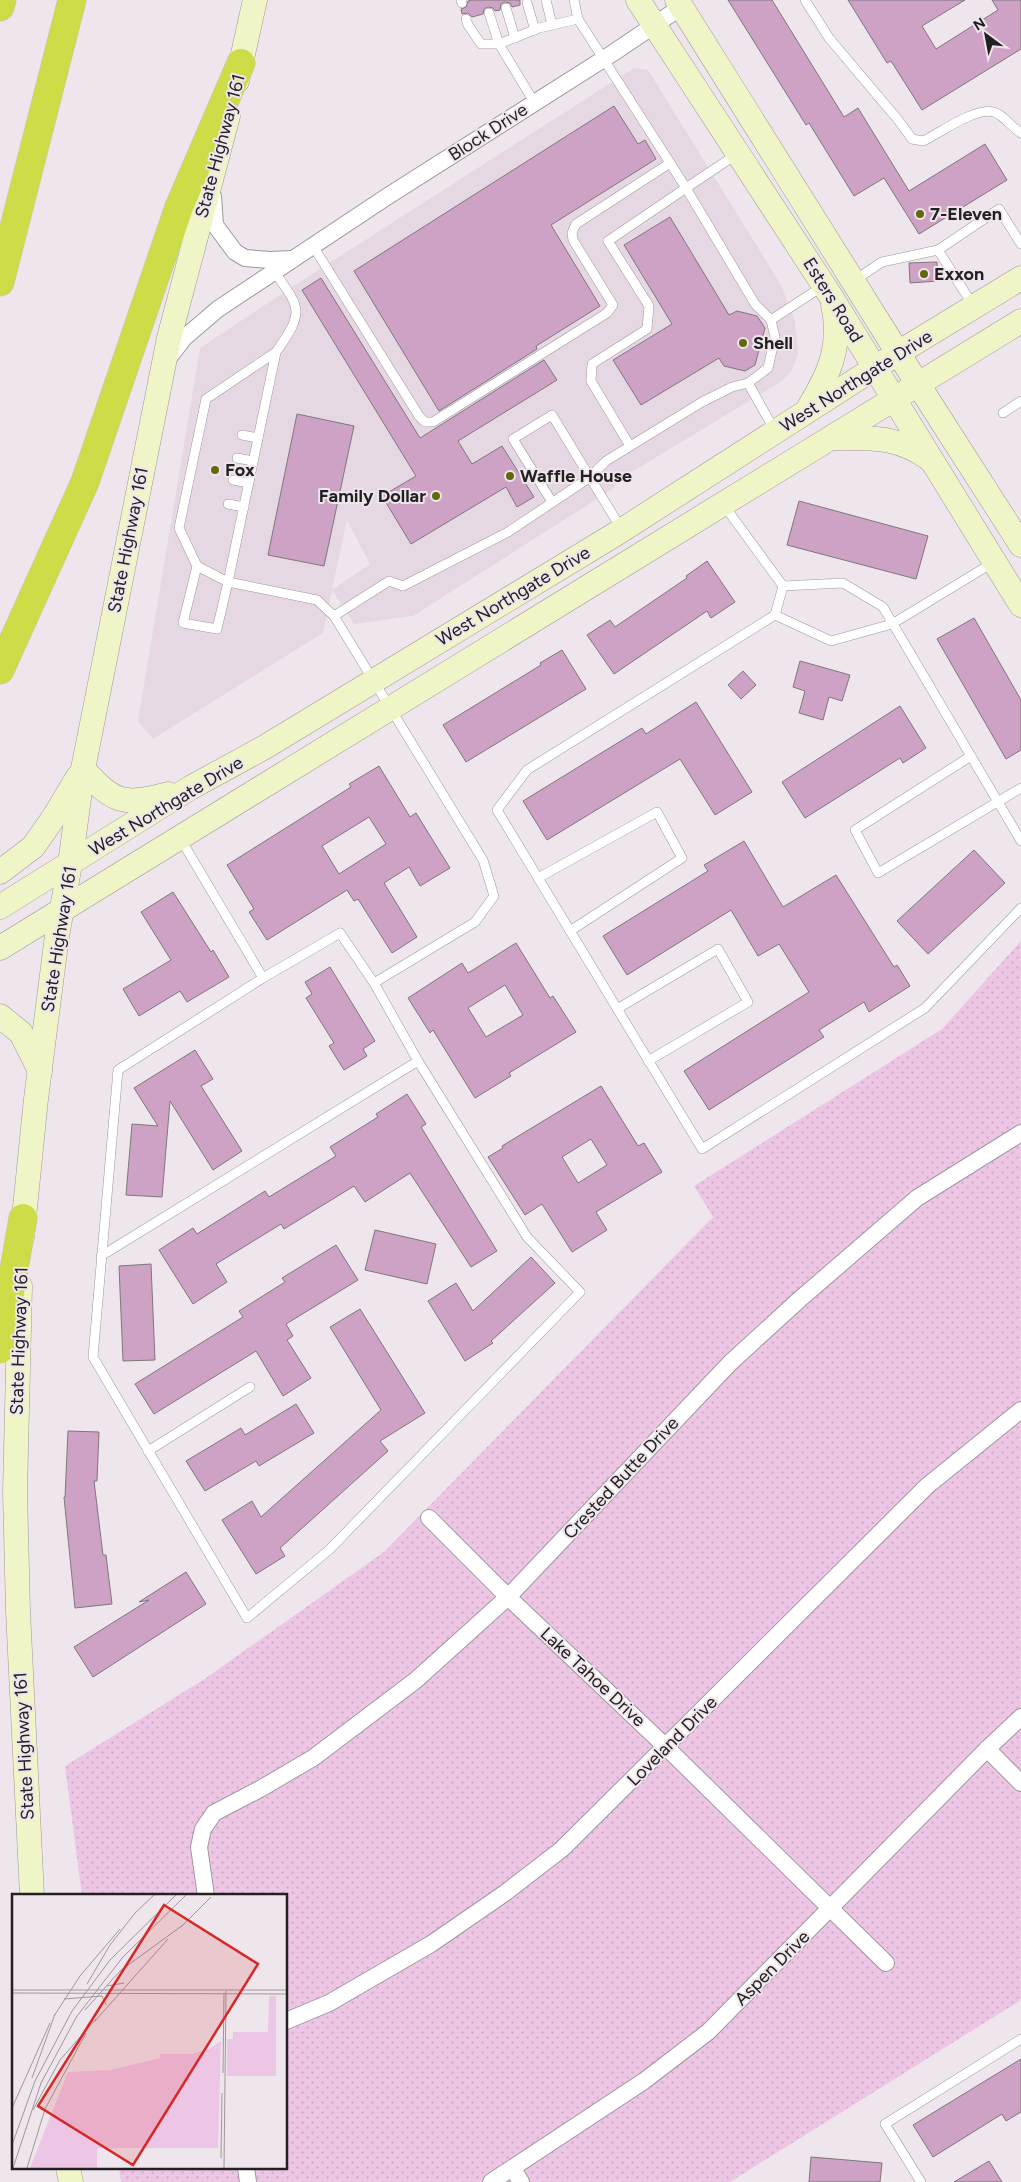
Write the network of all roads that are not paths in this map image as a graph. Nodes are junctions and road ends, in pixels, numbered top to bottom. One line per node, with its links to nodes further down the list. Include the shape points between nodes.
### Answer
1 (2, 0): 10 (highway)
2 (72, 0): 34 (highway)
3 (255, 0): 21 (main road, State Highway 161)
4 (546, 0): 15 (lane)
5 (574, 0): 14 (lane)
6 (638, 0): 16 (main road, Esters Road)
7 (805, 0): 23 (lane, via 829,38 912,139 923,141 978,112 993,112)
8 (528, 3): 17 (lane)
9 (679, 3): 16 (street, Block Drive); 35 (main road, Esters Road)
10 (0, 7)
11 (506, 8): 18 (lane)
12 (488, 13): 19 (lane)
13 (466, 19): 19 (lane, via 481,44)
14 (578, 19): 15 (lane); 20 (lane)
15 (552, 25): 17 (lane)
16 (654, 25): 20 (street, Block Drive); 24 (main road, Esters Road)
17 (535, 30): 18 (lane)
18 (515, 38): 19 (lane)
19 (499, 44): 22 (lane)
20 (604, 58): 22 (street, Block Drive); 25 (lane)
21 (242, 63): 26 (main road, State Highway 161); 76 (highway, via 179,207 85,482)
22 (534, 102): 29 (street, Block Drive)
23 (1021, 133)
24 (738, 153): 27 (lane); 36 (main road, Esters Road)
25 (670, 163): 27 (lane); 29 (lane, via 576,224 572,233 573,240 612,305 607,313 433,422 425,422 419,416)
26 (213, 173): 31 (street, via 215,225 235,252 245,258); 42 (main road, State Highway 161)
27 (686, 188): 38 (lane, via 755,304); 54 (lane, via 608,241 649,306 647,330 592,364 591,381)
28 (1021, 244): 30 (lane, via 999,209)
29 (313, 246): 31 (street, Block Drive)
30 (938, 250): 35 (lane, via 882,262); 37 (lane)
31 (295, 259): 32 (street, Block Drive)
32 (275, 272): 40 (lane, via 296,306 287,336); 42 (street, Block Drive, via 218,309 184,338)
33 (1021, 278): 37 (main road, West Northgate Drive)
34 (0, 282)
35 (853, 282): 41 (main road, Esters Road)
36 (827, 290): 38 (lane); 43 (main road, Esters Road); 48 (main road, via 836,318 836,342 824,382)
37 (974, 307): 41 (main road, West Northgate Drive)
38 (771, 320): 44 (lane, via 775,337 768,368)
39 (1021, 320): 45 (main road, West Northgate Drive)
40 (276, 352): 52 (lane); 69 (lane, via 206,399 195,474 179,528)
41 (898, 353): 43 (main road, West Northgate Drive); 45 (main road, Esters Road)
42 (164, 364): 80 (main road, State Highway 161)
43 (875, 368): 46 (main road, Esters Road); 48 (main road, West Northgate Drive)
44 (748, 383): 50 (lane); 54 (lane, via 702,402)
45 (917, 384): 46 (main road, West Northgate Drive); 66 (main road, Esters Road)
46 (895, 399): 53 (main road, West Northgate Drive); 57 (main road, Esters Road)
47 (1021, 401): 49 (lane)
48 (807, 412): 50 (main road, West Northgate Drive)
49 (1003, 413)
50 (775, 432): 65 (main road, West Northgate Drive)
51 (242, 435): 52 (lane)
52 (258, 438): 56 (lane)
53 (831, 438): 57 (main road, via 882,438 922,453); 63 (main road, West Northgate Drive)
54 (630, 446): 58 (lane, via 606,461)
55 (238, 458): 56 (lane)
56 (253, 461): 60 (lane)
57 (934, 463): 68 (main road, Esters Road)
58 (590, 478): 61 (lane); 61 (lane, via 552,415 513,439); 65 (lane)
59 (233, 480): 60 (lane)
60 (249, 483): 64 (lane)
61 (552, 502): 74 (lane, via 508,532 403,586 389,581)
62 (228, 504): 64 (lane)
63 (723, 504): 67 (main road, West Northgate Drive); 71 (lane)
64 (244, 507): 70 (lane)
65 (620, 531): 67 (main road); 77 (main road, West Northgate Drive)
66 (1021, 545)
67 (635, 558): 78 (main road, West Northgate Drive)
68 (995, 562): 72 (main road, Esters Road); 75 (lane)
69 (197, 566): 70 (lane); 70 (lane, via 183,623 217,628)
70 (228, 582): 74 (lane, via 317,600)
71 (783, 586): 73 (lane); 75 (lane, via 843,583 883,607)
72 (1021, 605)
73 (775, 615): 75 (lane, via 831,641); 88 (lane, via 527,770 496,810)
74 (334, 616): 77 (lane)
75 (892, 624): 79 (lane)
76 (0, 670)
77 (373, 680): 78 (lane); 81 (main road, West Northgate Drive, via 265,747)
78 (391, 708): 84 (main road, West Northgate Drive); 95 (lane, via 483,860 494,896 475,922)
79 (971, 756): 83 (lane); 83 (lane, via 855,830 878,873)
80 (82, 769): 81 (main road, via 117,799 140,802); 86 (main road, State Highway 161); 87 (main road, via 33,847)
81 (190, 788): 86 (main road, West Northgate Drive)
82 (1021, 788): 83 (lane)
83 (998, 802): 85 (lane)
84 (180, 838): 91 (main road, West Northgate Drive); 94 (lane)
85 (1021, 841)
86 (70, 864): 89 (main road, West Northgate Drive); 91 (main road, State Highway 161)
87 (0, 872)
88 (538, 878): 92 (lane); 92 (lane, via 657,812 682,858)
89 (0, 906)
90 (1021, 908): 99 (lane, via 926,1008 702,1149)
91 (61, 911): 93 (main road, West Northgate Drive); 100 (main road, State Highway 161)
92 (570, 931): 96 (lane)
93 (0, 948)
94 (263, 978): 95 (lane, via 340,933); 103 (lane, via 118,1070)
95 (374, 983): 98 (lane)
96 (617, 1009): 99 (lane); 99 (lane, via 718,949 748,1002)
97 (0, 1016): 100 (main road, via 21,1033)
98 (418, 1061): 103 (lane); 107 (lane, via 527,1236 580,1292 329,1550 247,1618)
99 (648, 1061)
100 (40, 1070): 102 (main road, State Highway 161)
101 (1021, 1133): 109 (street, Crested Butte Drive, via 917,1198 800,1299 730,1363)
102 (23, 1218): 104 (highway); 114 (main road, State Highway 161, via 15,1492)
103 (101, 1256): 107 (lane, via 93,1357)
104 (0, 1349)
105 (250, 1388): 107 (lane)
106 (1021, 1410): 111 (street, Loveland Drive, via 927,1486)
107 (148, 1451)
108 (428, 1518): 109 (street, Lake Tahoe Drive)
109 (508, 1598): 111 (street, Lake Tahoe Drive); 115 (street, Crested Butte Drive, via 416,1680 313,1758 214,1813 203,1829 199,1847)
110 (1021, 1717): 112 (street, Aspen Drive)
111 (666, 1747): 116 (street, Lake Tahoe Drive); 118 (street, Loveland Drive, via 562,1849 505,1893 423,1949 329,2003)
112 (987, 1749): 113 (street); 116 (street, Aspen Drive)
113 (1021, 1783)
114 (32, 1894)
115 (206, 1894)
116 (831, 1910): 117 (street, Lake Tahoe Drive); 120 (street, Aspen Drive, via 708,2032)
117 (886, 1963)
118 (288, 2020)
119 (1021, 2039): 122 (lane, via 885,2124)
120 (517, 2176): 121 (street, Aspen Drive)
121 (491, 2182)
122 (920, 2182)

